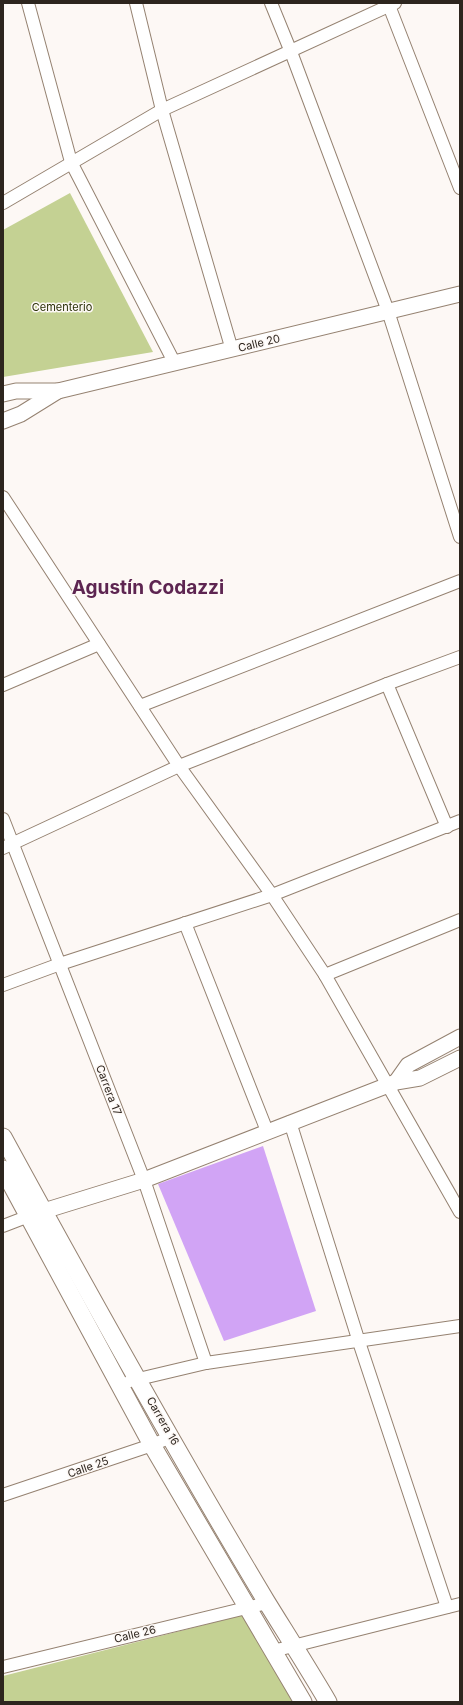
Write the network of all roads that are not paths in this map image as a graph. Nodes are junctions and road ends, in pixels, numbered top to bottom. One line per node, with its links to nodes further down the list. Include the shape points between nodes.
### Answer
1 (28, 3): 7 (street)
2 (136, 3): 6 (street)
3 (271, 3): 5 (street)
4 (391, 4): 5 (street); 8 (street)
5 (291, 52): 6 (street); 11 (street)
6 (162, 110): 7 (street); 12 (street)
7 (71, 162): 9 (street); 13 (street)
8 (460, 188)
9 (3, 203)
10 (460, 294): 11 (street, Calle 20)
11 (388, 311): 12 (street, Calle 20); 18 (street)
12 (232, 350): 13 (street, Calle 20)
13 (174, 362): 14 (street, Calle 20)
14 (58, 391): 15 (street, Calle 20, via 16,391); 16 (street, Calle 20, via 21,414)
15 (3, 394)
16 (3, 421)
17 (3, 496): 20 (street)
18 (460, 537)
19 (460, 581): 24 (street)
20 (99, 644): 23 (street); 24 (street)
21 (460, 658): 22 (street)
22 (387, 684): 25 (street); 28 (street)
23 (3, 685)
24 (140, 706): 25 (street)
25 (179, 766): 29 (street); 30 (street)
26 (3, 819): 29 (street, Carrera 17)
27 (460, 821): 28 (street)
28 (447, 827): 30 (street)
29 (8, 846): 33 (street, Carrera 17)
30 (272, 895): 32 (street); 34 (street)
31 (460, 920): 34 (street)
32 (184, 923): 33 (street); 40 (street)
33 (60, 964): 35 (street); 43 (street, Carrera 17)
34 (325, 975): 38 (street)
35 (3, 985)
36 (460, 1037): 38 (street, via 408,1065)
37 (460, 1058): 38 (street, via 420,1078)
38 (391, 1084): 39 (street); 44 (street)
39 (290, 1122): 40 (street); 48 (street)
40 (267, 1131): 43 (street)
41 (3, 1137): 45 (main road, Carrera 16)
42 (3, 1169): 45 (main road, Carrera 16)
43 (144, 1180): 45 (street); 49 (street, Carrera 17)
44 (460, 1212)
45 (36, 1213): 46 (street); 50 (main road, Carrera 16); 51 (main road, Carrera 16)
46 (3, 1226)
47 (460, 1326): 48 (street)
48 (359, 1342): 49 (street); 58 (street)
49 (206, 1363): 50 (street)
50 (138, 1379): 51 (street); 52 (main road, Carrera 16)
51 (119, 1384): 53 (main road, Carrera 16)
52 (172, 1437): 53 (street, Calle 25); 55 (main road, Carrera 16)
53 (152, 1445): 54 (street, Calle 25); 57 (main road, Carrera 16)
54 (3, 1496)
55 (267, 1603): 57 (street, Calle 26); 59 (main road, Carrera 16)
56 (460, 1604): 58 (street)
57 (246, 1607): 60 (main road, Carrera 16); 61 (street, Calle 26)
58 (447, 1607): 59 (street)
59 (295, 1646): 60 (street); 63 (main road, Carrera 16)
60 (273, 1651): 62 (main road, Carrera 16)
61 (3, 1667)
62 (303, 1702)
63 (328, 1702)

